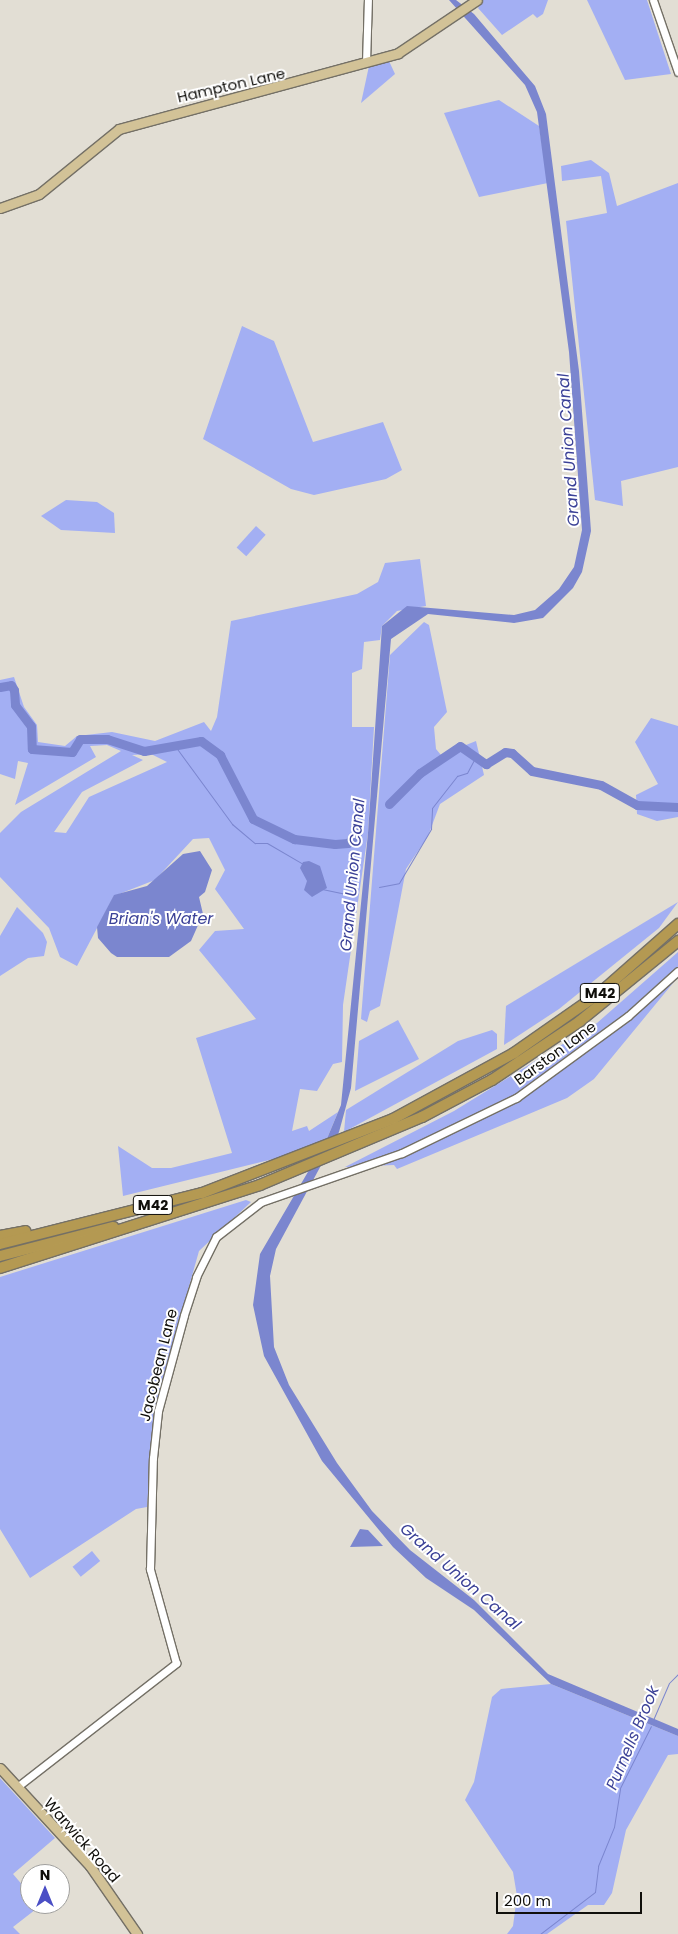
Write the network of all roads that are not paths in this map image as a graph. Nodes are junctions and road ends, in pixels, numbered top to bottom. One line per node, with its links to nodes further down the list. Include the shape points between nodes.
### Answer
1 (368, 0): 4 (street)
2 (653, 0): 5 (street)
3 (474, 2): 4 (main road, Hampton Lane, via 406,49)
4 (366, 62): 6 (main road, Hampton Lane, via 268,92 132,123 101,141 40,194)
5 (678, 72)
6 (0, 208)
7 (678, 924): 10 (highway, M42, via 601,992)
8 (678, 941): 10 (highway, M42, via 620,990)
9 (678, 972): 11 (street, Barston Lane, via 628,1016)
10 (517, 1057): 12 (highway, M42, via 346,1140); 13 (highway, M42, via 492,1080 343,1153)
11 (516, 1098): 19 (street, Jacobean Lane, via 402,1153 245,1211 216,1237 196,1276 158,1411 150,1569 176,1663)
12 (242, 1180): 14 (highway); 15 (highway, M42)
13 (260, 1185): 16 (highway, M42); 17 (highway)
14 (0, 1236)
15 (0, 1244)
16 (0, 1256)
17 (0, 1268)
18 (0, 1768): 19 (main road, Warwick Road)
19 (17, 1787): 20 (main road, Warwick Road, via 90,1866)
20 (137, 1934)

